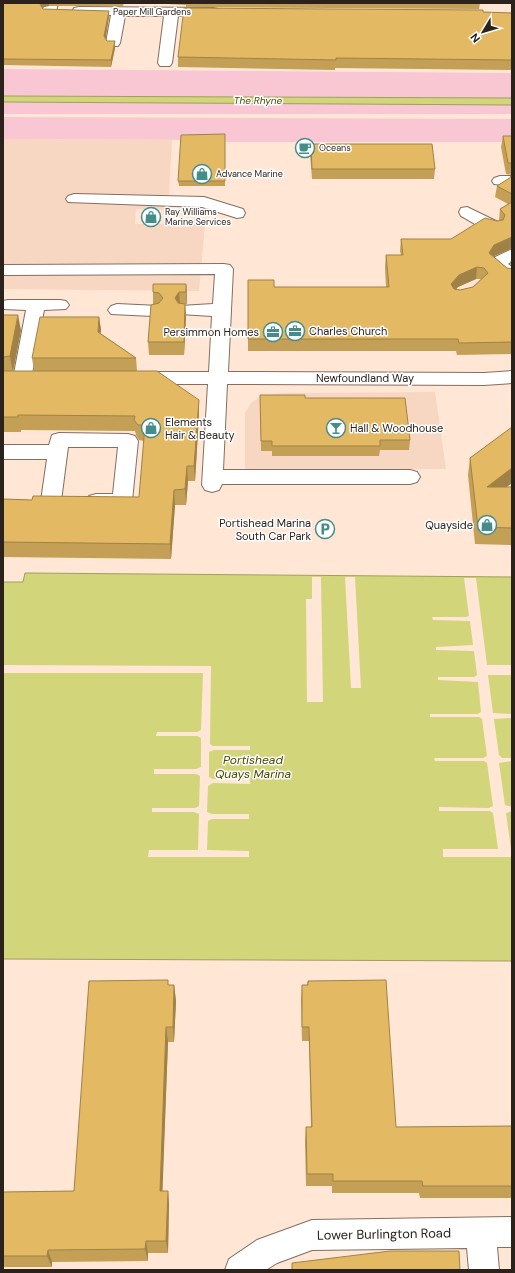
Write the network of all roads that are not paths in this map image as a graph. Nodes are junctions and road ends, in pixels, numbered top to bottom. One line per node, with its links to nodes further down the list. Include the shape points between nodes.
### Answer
1 (50, 7): 2 (street, Paper Mill Gardens); 5 (street, Paper Mill Gardens)
2 (119, 12): 3 (street, Paper Mill Gardens); 6 (street)
3 (172, 12): 4 (street, Paper Mill Gardens); 7 (street)
4 (225, 12)
5 (45, 28)
6 (113, 42)
7 (165, 63)
8 (74, 199): 10 (street, via 204,202)
9 (467, 212): 11 (street)
10 (237, 213)
11 (494, 227)
12 (512, 254): 14 (street, via 499,262)
13 (3, 270): 21 (street, via 224,269)
14 (502, 272)
15 (8, 305): 16 (street)
16 (36, 305): 17 (street); 25 (street, via 30,379)
17 (60, 305)
18 (117, 310): 19 (street)
19 (153, 310)
20 (186, 310): 21 (street)
21 (222, 310): 24 (street)
22 (512, 377): 24 (street, Newfoundland Way)
23 (116, 378): 24 (street, Newfoundland Way)
24 (218, 378): 28 (street, via 212,481)
25 (3, 379)
26 (3, 452): 27 (street)
27 (58, 452): 27 (street, via 59,440 128,441 122,501 57,501)
28 (410, 477)
29 (480, 1232): 30 (street, Lower Burlington Road); 31 (street, Lower Burlington Road, via 312,1235 268,1251); 32 (street)
30 (512, 1232)
31 (240, 1270)
32 (484, 1270)

